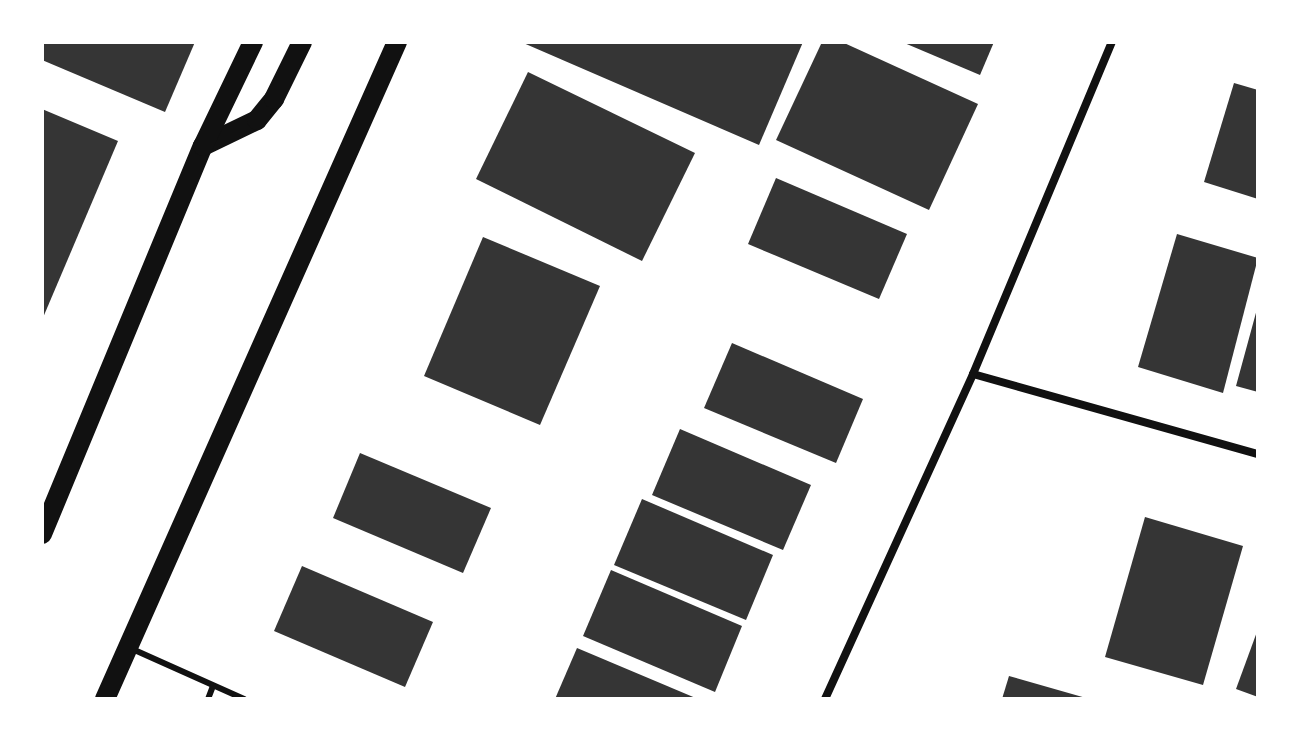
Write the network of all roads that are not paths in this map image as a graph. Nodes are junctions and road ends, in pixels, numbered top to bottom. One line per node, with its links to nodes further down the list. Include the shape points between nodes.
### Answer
1 (253, 42): 5 (main road)
2 (302, 42): 5 (main road, via 274,99 257,120)
3 (397, 42): 9 (main road)
4 (1112, 42): 6 (street)
5 (203, 146): 8 (main road)
6 (973, 374): 7 (street); 14 (street)
7 (1258, 454)
8 (42, 534)
9 (129, 648): 10 (lane); 11 (main road)
10 (213, 686): 12 (lane); 13 (lane)
11 (105, 699)
12 (208, 699)
13 (244, 699)
14 (825, 699)

